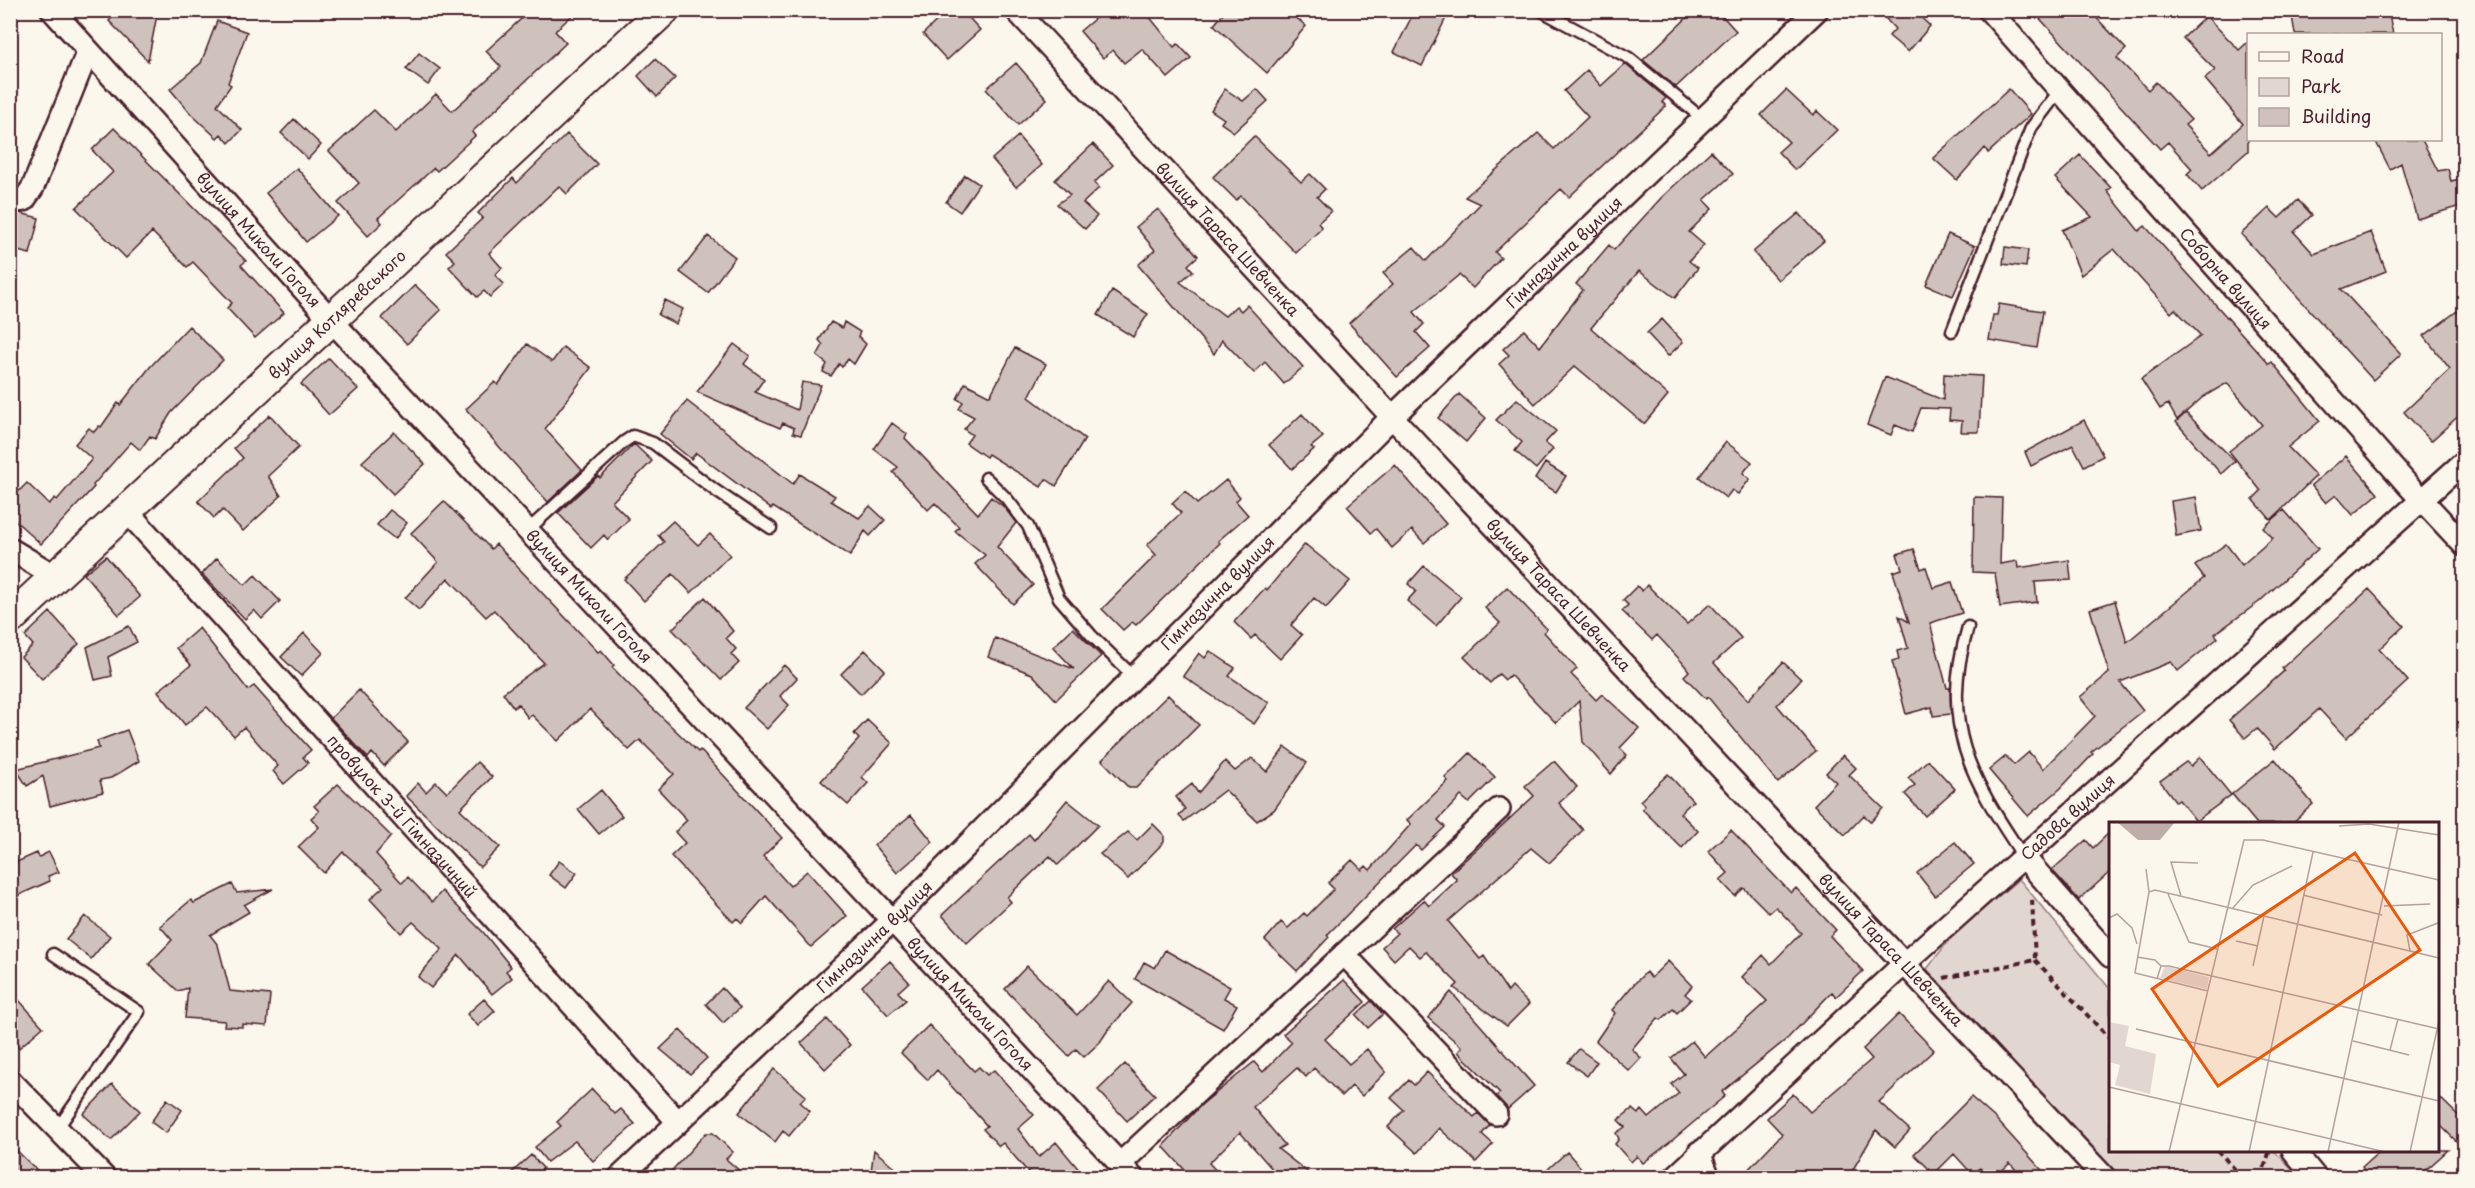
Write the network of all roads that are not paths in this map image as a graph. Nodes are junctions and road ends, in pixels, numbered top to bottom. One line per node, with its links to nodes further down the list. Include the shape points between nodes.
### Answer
1 (52, 10): 7 (street, вулиця Миколи Гоголя)
2 (664, 10): 11 (main road, вулиця Котляревського)
3 (1016, 10): 13 (street, вулиця Тараса Шевченка)
4 (1540, 10): 9 (lane, via 1629,58)
5 (1817, 10): 9 (street, Гімназична вулиця)
6 (1989, 10): 8 (street, Соборна вулиця)
7 (88, 51): 10 (street, via 33,187 24,200); 11 (street, вулиця Миколи Гоголя)
8 (2060, 90): 12 (lane, via 2031,128); 16 (street, Соборна вулиця)
9 (1703, 119): 13 (street, Гімназична вулиця)
10 (10, 202)
11 (332, 321): 17 (main road, вулиця Котляревського); 19 (street, вулиця Миколи Гоголя)
12 (1952, 331)
13 (1392, 417): 25 (street, Гімназична вулиця); 32 (street, вулиця Тараса Шевченка)
14 (2464, 462): 16 (street, Садова вулиця)
15 (986, 478): 25 (lane, via 1028,526 1059,598)
16 (2423, 500): 20 (street, Соборна вулиця); 27 (street, Садова вулиця)
17 (126, 510): 22 (main road, вулиця Котляревського); 35 (street, провулок 3-й Гімназичний)
18 (771, 528): 19 (lane, via 653,443 633,436)
19 (529, 529): 28 (street, вулиця Миколи Гоголя)
20 (2464, 545)
21 (10, 549): 22 (street)
22 (55, 576): 23 (main road, вулиця Котляревського)
23 (10, 619)
24 (1968, 627): 27 (lane, via 1956,690 1969,765 1986,802)
25 (1134, 677): 28 (street, Гімназична вулиця)
26 (1499, 809): 30 (street)
27 (2027, 861): 31 (street); 32 (street, Садова вулиця)
28 (893, 920): 35 (street, Гімназична вулиця); 39 (street, вулиця Миколи Гоголя)
29 (53, 954): 36 (lane, via 139,1012)
30 (1344, 954): 34 (street); 39 (street)
31 (2109, 955)
32 (1905, 963): 37 (street, Садова вулиця); 44 (street, вулиця Тараса Шевченка)
33 (10, 1080): 36 (street)
34 (1496, 1114)
35 (678, 1122): 41 (street, Гімназична вулиця)
36 (57, 1129): 40 (street)
37 (1699, 1152): 42 (street, Садова вулиця); 43 (street)
38 (2295, 1152): 45 (street)
39 (1126, 1171)
40 (105, 1178)
41 (619, 1178)
42 (1674, 1178)
43 (1709, 1178)
44 (2105, 1178)
45 (2316, 1178)

